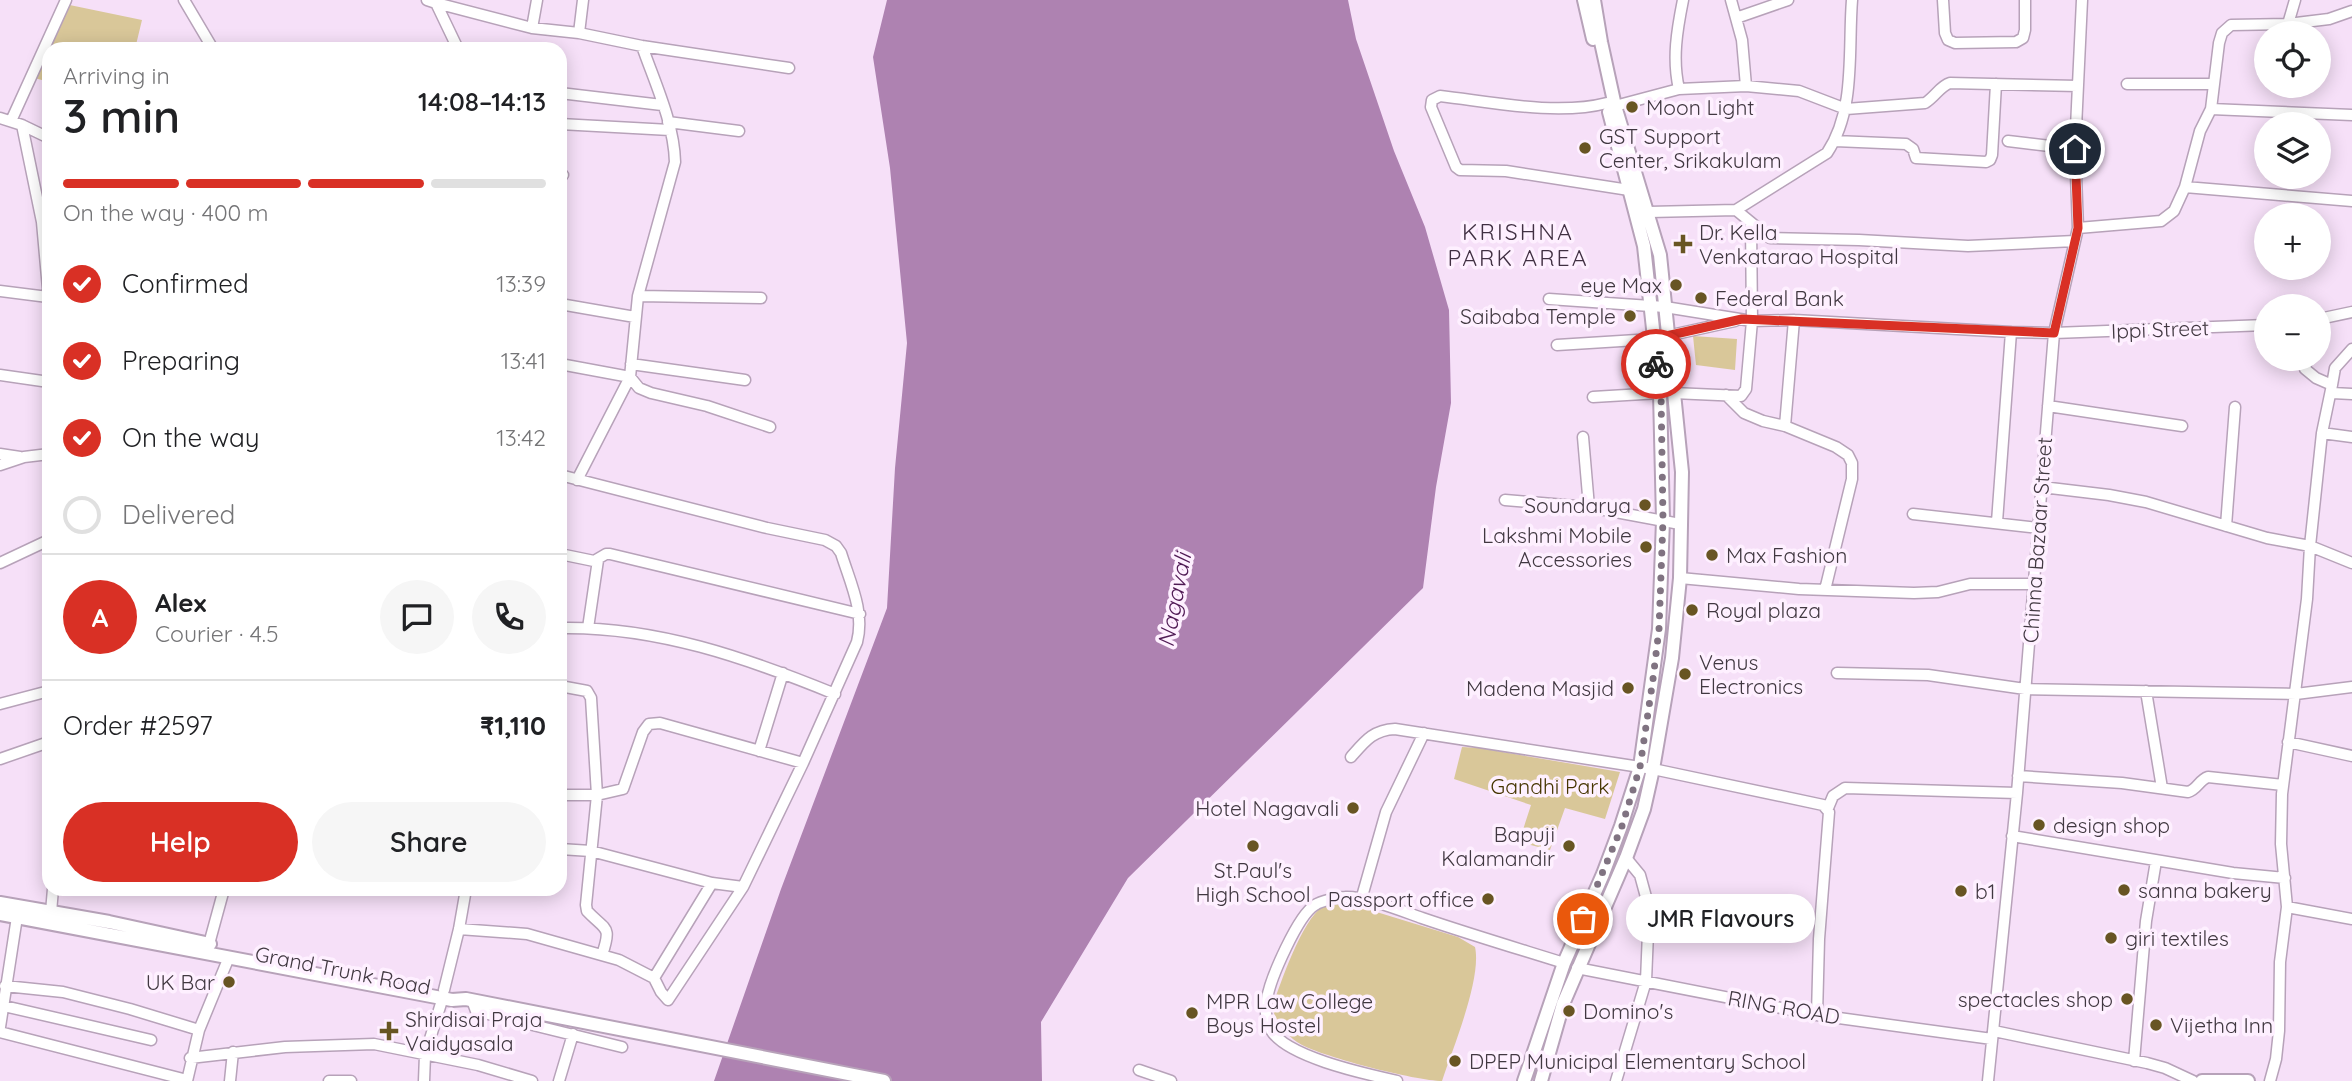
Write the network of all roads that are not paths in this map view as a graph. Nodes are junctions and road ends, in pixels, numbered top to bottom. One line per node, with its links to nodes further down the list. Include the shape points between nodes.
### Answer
1 (66, 0): 23 (street)
2 (184, 0): 24 (street)
3 (537, 0): 21 (street)
4 (583, 0): 22 (street)
5 (1584, 0): 37 (main road)
6 (1594, 0): 37 (main road)
7 (1683, 0): 34 (street, via 1675,42)
8 (1731, 0): 17 (street)
9 (1788, 0): 17 (street)
10 (1852, 0): 38 (street)
11 (1943, 0): 12 (street, via 1945,33 1955,43 2023,38)
12 (2025, 0)
13 (2082, 0): 33 (street, Chinna Bazaar Street)
14 (2295, 0): 18 (street)
15 (432, 2): 21 (street); 25 (street)
16 (2352, 11): 19 (street)
17 (1736, 18): 32 (street)
18 (2289, 21)
19 (2308, 21)
20 (2254, 24): 31 (street, via 2231,25 2222,33)
21 (532, 28): 22 (street)
22 (579, 33): 26 (street)
23 (47, 42)
24 (209, 42)
25 (454, 42)
26 (642, 46): 28 (street); 36 (street)
27 (42, 53): 42 (street)
28 (789, 68)
29 (1996, 84): 33 (street); 38 (street, via 1950,83 1925,103); 48 (street, via 1992,155 1986,162 1920,159 1906,144)
30 (2127, 84): 31 (street)
31 (2214, 84): 39 (street)
32 (1746, 86): 34 (street); 38 (street, via 1799,92)
33 (2078, 86): 50 (street, Chinna Bazaar Street)
34 (1679, 89): 37 (street)
35 (567, 94): 36 (street)
36 (662, 104): 45 (street)
37 (1611, 104): 52 (main road); 52 (street, via 1545,107 1440,96 1431,107 1460,170 1506,171); 56 (main road)
38 (1846, 109): 48 (street)
39 (2211, 109): 40 (street); 51 (street)
40 (2352, 115)
41 (0, 118): 42 (street)
42 (11, 121): 44 (street)
43 (567, 124): 45 (street)
44 (22, 125): 47 (street); 54 (street)
45 (669, 126): 46 (street); 61 (street, via 675,162)
46 (739, 131)
47 (42, 135)
48 (1835, 141): 55 (street, via 1827,153)
49 (2008, 141): 50 (street)
50 (2075, 149): 58 (street, Chinna Bazaar Street)
51 (2185, 187): 53 (street); 58 (street, via 2174,211 2161,220)
52 (1629, 190): 66 (main road, via 1644,246)
53 (2352, 201)
54 (42, 206)
55 (1736, 210): 56 (street); 57 (street)
56 (1649, 212): 67 (main road, via 1660,255)
57 (1751, 225): 59 (street, via 1770,238 1968,246); 71 (street)
58 (2078, 228): 59 (street, Chinna Bazaar Street)
59 (2075, 241): 75 (street, Chinna Bazaar Street)
60 (0, 291): 62 (street)
61 (638, 296): 63 (street); 70 (street)
62 (42, 298)
63 (761, 298)
64 (1549, 299): 66 (street)
65 (567, 304): 70 (street)
66 (1650, 306): 67 (street); 77 (main road)
67 (1665, 307): 71 (street); 76 (main road)
68 (2352, 312): 69 (street)
69 (2331, 316)
70 (635, 317): 80 (street)
71 (1747, 320): 72 (street, Ippi Street); 76 (street); 90 (street, via 1746,389 1741,396)
72 (1794, 320): 74 (street, Ippi Street); 94 (street)
73 (2254, 326): 75 (street, Ippi Street)
74 (2011, 332): 75 (street, Ippi Street); 111 (street)
75 (2054, 333): 92 (street, Chinna Bazaar Street)
76 (1668, 335): 77 (street); 88 (main road)
77 (1653, 339): 78 (street); 88 (main road)
78 (1557, 345)
79 (2352, 349): 87 (street, via 2336,368)
80 (631, 364): 84 (street); 85 (street)
81 (567, 365): 84 (street)
82 (2308, 371): 87 (street)
83 (0, 375): 86 (street)
84 (630, 377): 96 (street, via 651,393); 105 (street)
85 (745, 380)
86 (42, 381)
87 (2332, 389): 89 (street); 97 (street)
88 (1667, 393): 90 (street); 91 (street); 110 (main road); 112 (main road, via 1682,472)
89 (2352, 394)
90 (1726, 395): 94 (street, via 1744,413)
91 (1593, 397)
92 (2048, 406): 95 (street); 106 (street, Chinna Bazaar Street)
93 (2235, 407): 113 (street)
94 (1785, 426): 123 (street, via 1836,447 1852,463)
95 (2182, 426)
96 (770, 427)
97 (2322, 433): 99 (street); 116 (street)
98 (1583, 437): 108 (street)
99 (2352, 437)
100 (0, 454): 102 (street)
101 (42, 455): 102 (street)
102 (24, 457): 103 (street)
103 (0, 465)
104 (567, 477): 105 (street)
105 (577, 480): 124 (street, via 825,540 841,553)
106 (2042, 487): 113 (street, via 2147,502); 114 (street, Chinna Bazaar Street)
107 (1505, 500): 108 (street)
108 (1589, 508): 110 (street)
109 (1913, 514): 111 (street)
110 (1663, 520): 112 (street); 145 (main road)
111 (1997, 522): 114 (street)
112 (1681, 524): 121 (main road)
113 (2226, 526): 116 (street)
114 (2039, 527): 122 (street, Chinna Bazaar Street)
115 (42, 543): 119 (street)
116 (2310, 546): 120 (street); 135 (street)
117 (567, 556): 118 (street)
118 (598, 561): 124 (street, via 610,554); 126 (street)
119 (0, 563)
120 (2352, 563)
121 (1680, 578): 123 (street); 145 (main road, via 1672,658)
122 (2034, 584): 123 (street, via 1970,584 1914,593); 131 (street, Chinna Bazaar Street)
123 (1825, 590)
124 (860, 614): 134 (street, via 858,642)
125 (567, 628): 126 (street)
126 (588, 628): 127 (street, via 693,643)
127 (783, 673): 134 (street); 140 (street)
128 (1837, 673): 131 (street, via 1928,676)
129 (567, 687): 151 (street, via 587,691 591,698)
130 (2352, 687): 135 (street)
131 (2025, 689): 132 (street); 146 (street, Chinna Bazaar Street)
132 (2146, 691): 135 (street); 148 (street)
133 (42, 693): 136 (street)
134 (835, 694): 144 (street)
135 (2296, 694): 138 (street)
136 (0, 704)
137 (1424, 733): 142 (street, via 1381,729); 145 (street); 164 (street, via 1383,820)
138 (2288, 742): 141 (street); 147 (street)
139 (42, 745): 143 (street)
140 (759, 751): 144 (street); 151 (street, via 660,723 649,724 623,789)
141 (2352, 756)
142 (1351, 757)
143 (0, 759)
144 (803, 764): 160 (street)
145 (1647, 768): 152 (street); 156 (main road, via 1644,809); 175 (main road)
146 (2018, 776): 148 (street); 149 (street, Chinna Bazaar Street)
147 (2283, 785): 148 (street, via 2208,777 2194,791); 158 (street)
148 (2162, 788)
149 (2017, 793): 152 (street, via 1845,788 1833,796); 153 (street, Chinna Bazaar Street)
150 (567, 795): 151 (street)
151 (597, 795): 155 (street)
152 (1828, 808): 183 (street)
153 (2012, 836): 157 (street); 187 (street, Chinna Bazaar Street)
154 (567, 849): 155 (street)
155 (591, 851): 159 (street); 173 (street, via 587,911 608,932)
156 (1626, 858): 176 (main road); 178 (street, via 1640,875 1649,908)
157 (2156, 861): 158 (street); 193 (street)
158 (2284, 878): 166 (street)
159 (712, 883): 160 (street); 177 (street)
160 (743, 887): 177 (street, via 668,1000)
161 (52, 896): 167 (street)
162 (222, 896): 172 (street)
163 (465, 896): 171 (street)
164 (1361, 900): 175 (street); 205 (street, via 1346,897 1315,904 1303,917 1280,959 1265,1012 1271,1030 1284,1044 1314,1058)
165 (0, 903): 167 (main road, Grand Trunk Road)
166 (2287, 907): 170 (street); 214 (street, via 2279,1031)
167 (51, 912): 172 (main road, Grand Trunk Road)
168 (0, 914): 169 (main road, Grand Trunk Road)
169 (17, 917): 174 (main road, Grand Trunk Road); 179 (street)
170 (2352, 919)
171 (459, 929): 173 (street, via 527,934); 180 (street)
172 (209, 944): 180 (main road, Grand Trunk Road)
173 (602, 955): 177 (street)
174 (229, 957): 180 (main road, Grand Trunk Road); 185 (street)
175 (1564, 963): 206 (main road)
176 (1577, 968): 178 (street, RING ROAD); 207 (main road)
177 (654, 978)
178 (1646, 981): 183 (street, RING ROAD); 208 (street)
179 (5, 986): 182 (street); 185 (street, via 63,992)
180 (443, 993): 181 (main road, Grand Trunk Road, via 457,993); 191 (street)
181 (469, 1000): 186 (street, via 475,1011); 203 (main road, Grand Trunk Road)
182 (1, 1005): 184 (street); 188 (street)
183 (1817, 1014): 187 (street, RING ROAD)
184 (0, 1030): 196 (street)
185 (198, 1030): 192 (street)
186 (573, 1034): 189 (street); 202 (street)
187 (1993, 1035): 193 (street, RING ROAD); 209 (street, Chinna Bazaar Street)
188 (151, 1040)
189 (622, 1047)
190 (233, 1052): 191 (street, via 374,1044); 192 (street); 197 (street)
191 (425, 1055): 195 (street); 200 (street)
192 (190, 1058): 196 (street)
193 (2134, 1061): 210 (street, RING ROAD)
194 (1139, 1070): 204 (street)
195 (505, 1077): 201 (street)
196 (187, 1080)
197 (230, 1081)
198 (329, 1081): 199 (street)
199 (351, 1081)
200 (424, 1081)
201 (532, 1081)
202 (559, 1081)
203 (884, 1081)
204 (1171, 1081)
205 (1396, 1081)
206 (1524, 1081)
207 (1541, 1081)
208 (1616, 1081)
209 (1988, 1081)
210 (2193, 1081)
211 (2202, 1081): 212 (main road)
212 (2241, 1081): 213 (main road)
213 (2248, 1081)
214 (2270, 1081)

